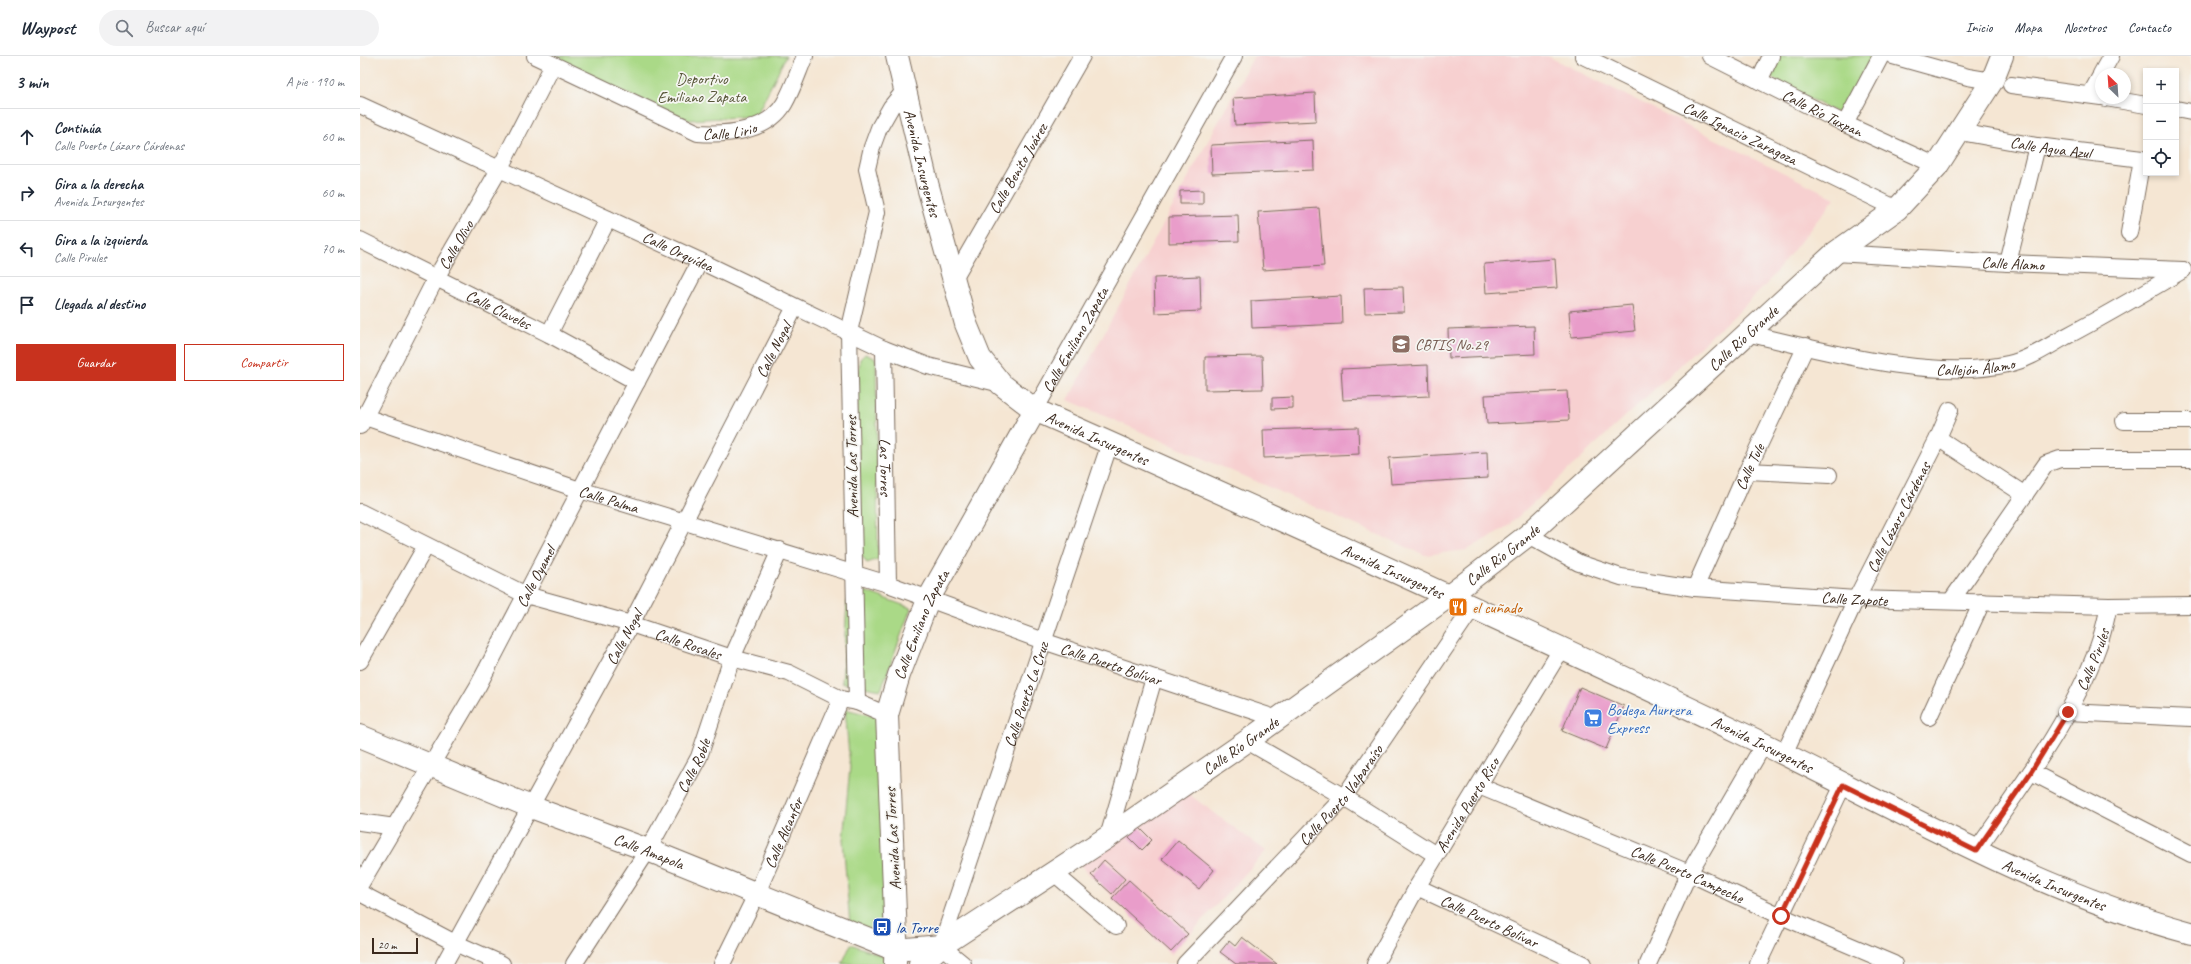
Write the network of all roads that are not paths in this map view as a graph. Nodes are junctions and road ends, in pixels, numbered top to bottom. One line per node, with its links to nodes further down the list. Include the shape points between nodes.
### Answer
1 (535, 56): 13 (street, Calle Lirio)
2 (805, 56): 13 (street, Calle Lirio, via 783,105 767,121 745,131 716,134 698,133)
3 (897, 56): 17 (main road, Avenida Insurgentes)
4 (1082, 56): 38 (street, Calle Benito Juárez)
5 (1234, 56): 47 (street, Calle Emiliano Zapata)
6 (1583, 56): 29 (street, Calle Ignacio Zaragoza)
7 (1710, 56): 15 (street, Calle Río Tuxpan)
8 (1771, 56): 15 (street)
9 (1881, 56): 24 (street)
10 (1893, 56): 16 (street, via 1968,78)
11 (2002, 56): 16 (main road, Calle Río Grande)
12 (2111, 56): 14 (street)
13 (553, 65): 28 (street, Calle Olivo)
14 (2104, 68)
15 (1759, 82): 24 (street, Calle Río Tuxpan)
16 (2001, 83): 18 (street); 25 (main road, Calle Río Grande)
17 (904, 91): 38 (main road, Avenida Insurgentes); 40 (street, Avenida Las Torres, via 879,128 867,168 877,212)
18 (2095, 96)
19 (2131, 102): 20 (street)
20 (2143, 104)
21 (360, 105): 28 (street, Calle Orquídea)
22 (2179, 110): 23 (street)
23 (2191, 112)
24 (1845, 124): 27 (street, Calle Río Tuxpan)
25 (1960, 132): 26 (street, Calle Agua Azul); 27 (main road, Calle Río Grande)
26 (2037, 146): 31 (street, Calle Agua Azul, via 2142,159); 35 (street)
27 (1937, 166): 29 (main road, Calle Río Grande)
28 (500, 168): 30 (street, Calle Orquídea); 37 (street, Calle Olivo)
29 (1897, 209): 33 (main road, Calle Río Grande)
30 (608, 220): 34 (street, Calle Orquídea); 42 (street)
31 (2128, 233)
32 (360, 240): 37 (street, Calle Claveles)
33 (1835, 253): 35 (street, Calle Álamo); 41 (main road, Calle Río Grande)
34 (700, 261): 39 (street, Calle Orquídea); 45 (street, Calle Oyamel)
35 (2008, 263): 36 (street, Calle Álamo)
36 (2187, 270): 43 (street, Callejón Álamo, via 2041,350 2009,364 1979,369 1941,369 1856,357)
37 (436, 278): 42 (street, Calle Claveles); 51 (street, Calle Olivo)
38 (953, 280): 46 (main road, Avenida Insurgentes, via 966,324 980,358)
39 (795, 307): 40 (street, Calle Orquídea); 60 (street, Calle Nogal)
40 (849, 332): 44 (street, Calle Orquídea); 64 (street, Avenida Las Torres)
41 (1746, 333): 43 (street, Callejón Álamo); 61 (main road, Calle Río Grande)
42 (549, 334): 45 (street, Calle Claveles)
43 (1806, 346): 55 (street, Calle Tule)
44 (884, 350): 46 (street, Calle Orquídea, via 928,366); 65 (street, Las Torres)
45 (637, 382): 57 (street, Calle Oyamel)
46 (1001, 384): 47 (main road, Avenida Insurgentes)
47 (1035, 410): 53 (main road, Avenida Insurgentes); 70 (main road, Calle Emiliano Zapata)
48 (1950, 410): 52 (street, Calle Lázaro Cárdenas)
49 (2124, 421): 50 (street)
50 (2191, 421)
51 (362, 422): 57 (street, Calle Palma)
52 (1938, 438): 58 (street); 69 (street, Calle Lázaro Cárdenas)
53 (1110, 443): 68 (main road, Avenida Insurgentes); 77 (street, Calle Puerto La Cruz)
54 (2191, 459): 58 (street, via 2060,459 2046,464)
55 (1747, 471): 56 (street); 66 (street, Calle Tule)
56 (1829, 475)
57 (580, 490): 60 (street, Calle Palma); 67 (street, Calle Oyamel)
58 (2025, 495): 71 (street)
59 (360, 512): 62 (street, Calle Rosales)
60 (685, 521): 63 (street, Calle Palma); 76 (street, Calle Nogal)
61 (1528, 534): 66 (street, Calle Zapote, via 1579,563 1621,577); 68 (main road, Calle Río Grande)
62 (426, 546): 67 (street, Calle Rosales); 80 (street)
63 (780, 550): 64 (street, Calle Palma); 79 (street, Calle Roble)
64 (854, 574): 65 (street, Calle Puerto Bolívar); 83 (street, Avenida Las Torres)
65 (888, 584): 70 (street, Calle Puerto Bolívar)
66 (1695, 588): 69 (street, Calle Zapote)
67 (526, 595): 76 (street, Calle Rosales); 93 (street, Calle Oyamel)
68 (1449, 596): 75 (main road, Avenida Insurgentes); 88 (main road, Calle Río Grande)
69 (1856, 599): 71 (street, Calle Zapote); 92 (street, Calle Lázaro Cárdenas)
70 (928, 600): 77 (street, Calle Puerto Bolívar); 85 (main road, Calle Emiliano Zapata, via 899,675)
71 (1951, 601): 72 (street, Calle Zapote)
72 (1982, 602): 74 (street, Calle Zapote); 86 (street)
73 (2191, 605): 74 (street, Calle Zapote)
74 (2109, 606): 84 (street, Calle Pirules, via 2098,647)
75 (1473, 607): 78 (main road, Avenida Insurgentes); 97 (street, Calle Puerto Valparaíso)
76 (631, 624): 79 (street, Calle Rosales); 98 (street, Calle Nogal)
77 (1043, 642): 81 (street, Calle Puerto Bolívar); 116 (street, Calle Puerto La Cruz)
78 (1562, 648): 91 (main road, Avenida Insurgentes); 96 (street, Avenida Puerto Rico)
79 (732, 658): 82 (street, Calle Rosales, via 789,673); 102 (street, Calle Roble, via 698,757)
80 (360, 661)
81 (1154, 678): 88 (street, Calle Puerto Bolívar); 101 (street)
82 (841, 699): 83 (street, Calle Rosales); 111 (street, Calle Alcanfor)
83 (857, 702): 85 (street, Calle Rosales)
84 (2068, 712): 87 (street); 94 (street, Calle Pirules)
85 (887, 715): 117 (main road, Avenida Las Torres)
86 (1929, 717)
87 (2191, 718)
88 (1278, 719): 90 (main road, Calle Río Grande)
89 (360, 736): 93 (main road, Calle Amapola)
90 (1247, 741): 97 (street); 101 (main road, Calle Río Grande)
91 (1764, 744): 92 (main road, Avenida Insurgentes); 107 (street)
92 (1784, 754): 95 (main road, Avenida Insurgentes)
93 (433, 765): 98 (main road, Calle Amapola); 100 (street, Calle Oyamel)
94 (2031, 772): 103 (street, Calle Pirules); 104 (street)
95 (1843, 785): 103 (main road, Avenida Insurgentes); 112 (street)
96 (1478, 786): 105 (street, Avenida Puerto Rico); 107 (street, Calle Puerto Campeche)
97 (1344, 797): 105 (street); 124 (street, Calle Puerto Valparaíso)
98 (531, 807): 102 (main road, Calle Amapola); 115 (street, Calle Nogal)
99 (360, 822): 100 (street)
100 (395, 827): 108 (street, Calle Oyamel)
101 (1108, 837): 106 (main road, Calle Río Grande)
102 (648, 850): 111 (main road, Calle Amapola); 120 (street, Calle Roble)
103 (1976, 851): 114 (main road, Avenida Insurgentes, via 2094,903)
104 (2191, 854)
105 (1436, 855): 109 (street, Avenida Puerto Rico)
106 (1054, 872): 113 (street); 116 (main road, Calle Río Grande)
107 (1689, 873): 112 (street, Calle Puerto Campeche); 127 (street)
108 (360, 885)
109 (1417, 887): 125 (street, Avenida Puerto Rico); 126 (street, Calle Puerto Bolívar)
110 (360, 893): 115 (street)
111 (756, 893): 117 (main road, Calle Amapola); 121 (street, Calle Alcanfor)
112 (1781, 916): 128 (street); 129 (street, Calle Puerto Campeche)
113 (1116, 926)
114 (2191, 933)
115 (454, 944): 118 (street, Calle Nogal); 119 (street)
116 (941, 946): 117 (main road, Calle Amapola); 122 (main road, Calle Río Grande); 123 (street)
117 (896, 957)
118 (444, 964)
119 (502, 964)
120 (574, 964)
121 (722, 964)
122 (920, 964)
123 (963, 964)
124 (1185, 964)
125 (1375, 964)
126 (1583, 964)
127 (1648, 964)
128 (1758, 964)
129 (1894, 964)

